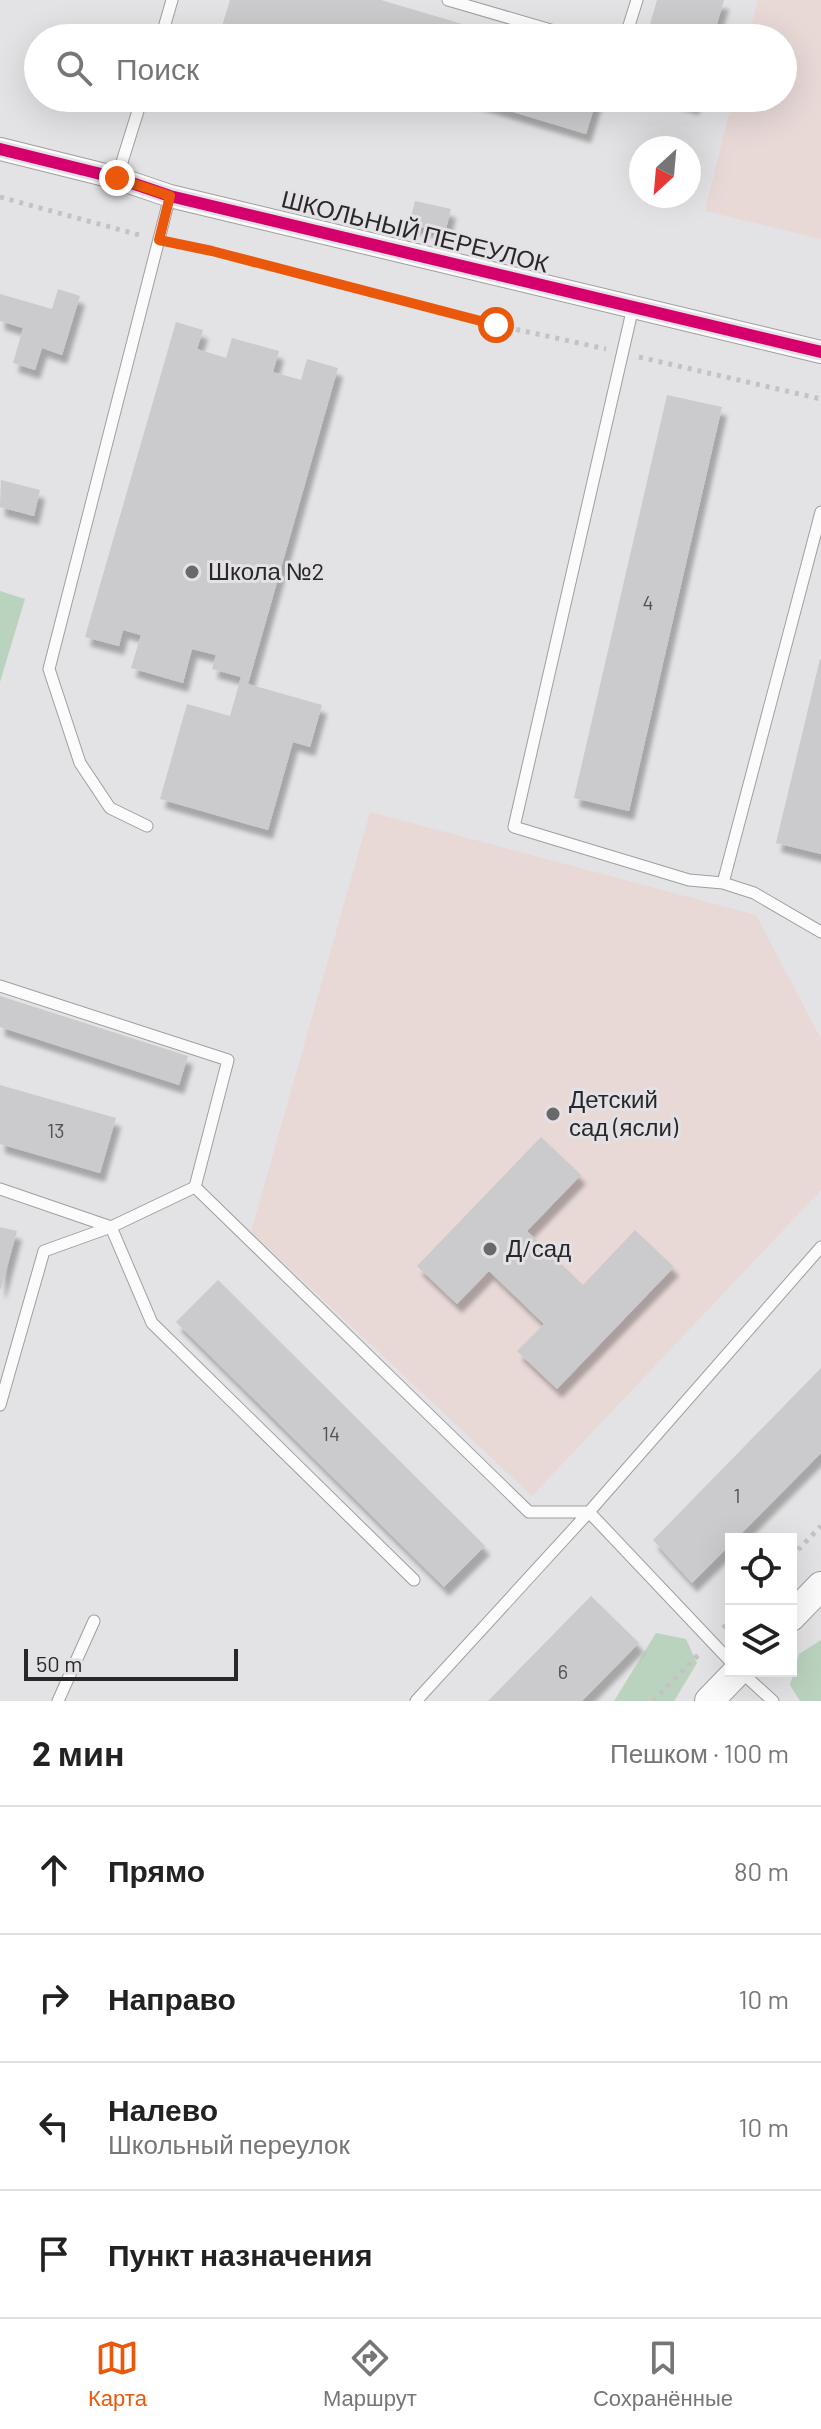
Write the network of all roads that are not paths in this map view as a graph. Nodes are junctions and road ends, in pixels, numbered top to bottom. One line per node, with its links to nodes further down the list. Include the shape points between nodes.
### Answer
1 (172, 0): 4 (lane)
2 (448, 0): 5 (lane)
3 (637, 0): 6 (lane)
4 (165, 24)
5 (530, 24)
6 (629, 24)
7 (138, 112): 9 (lane)
8 (0, 149): 9 (street, ШКОЛЬНЫЙ ПЕРЕУЛОК)
9 (117, 178): 10 (street, ШКОЛЬНЫЙ ПЕРЕУЛОК)
10 (170, 196): 11 (street, ШКОЛЬНЫЙ ПЕРЕУЛОК); 14 (lane, via 49,669 80,763 110,808)
11 (633, 307): 12 (street, ШКОЛЬНЫЙ ПЕРЕУЛОК); 15 (lane, via 514,827 689,880)
12 (821, 352)
13 (821, 512): 15 (lane)
14 (147, 826)
15 (723, 883): 16 (lane, via 754,893)
16 (821, 932)
17 (0, 986): 18 (lane, via 228,1060)
18 (195, 1187): 20 (lane); 23 (lane, via 529,1512)
19 (0, 1189): 20 (lane)
20 (111, 1227): 22 (lane, via 44,1251); 24 (lane, via 152,1323)
21 (821, 1247): 23 (lane)
22 (0, 1405)
23 (589, 1512): 28 (lane); 32 (lane)
24 (414, 1580)
25 (821, 1586): 26 (street)
26 (797, 1611)
27 (94, 1621): 31 (lane)
28 (725, 1656)
29 (733, 1677): 33 (street)
30 (746, 1677): 34 (lane)
31 (58, 1701)
32 (416, 1701)
33 (709, 1701)
34 (773, 1701)

